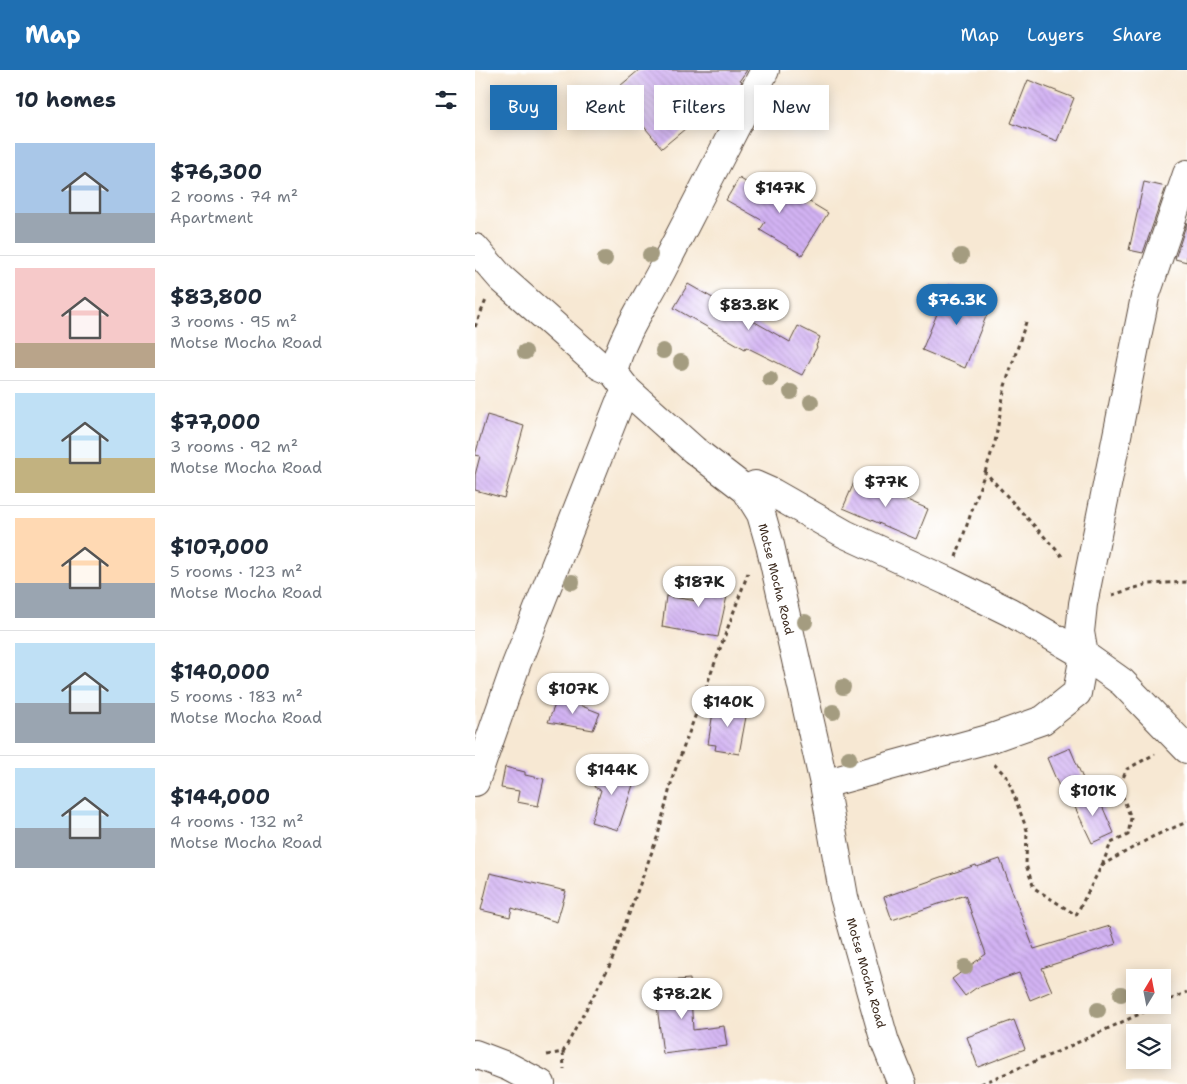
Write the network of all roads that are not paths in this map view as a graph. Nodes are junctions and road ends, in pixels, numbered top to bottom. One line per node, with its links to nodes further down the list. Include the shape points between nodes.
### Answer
1 (765, 70): 4 (street, via 629,331 616,360)
2 (1187, 174): 6 (street, via 1145,297 1083,604 1080,632)
3 (475, 248): 4 (street, Motse Mocha Road, via 501,278)
4 (620, 381): 5 (street, Motse Mocha Road, via 694,450); 8 (street, via 619,404 520,656)
5 (746, 490): 6 (street, via 755,485 773,493 845,534 1010,612); 9 (street, Motse Mocha Road, via 761,514 770,545)
6 (1085, 655): 7 (street, via 1122,682); 9 (street, via 1077,693 1043,720 973,743)
7 (1183, 745)
8 (475, 782)
9 (823, 784): 12 (street, Motse Mocha Road, via 844,897 885,1042)
10 (475, 1054): 11 (street)
11 (541, 1084)
12 (901, 1084)

